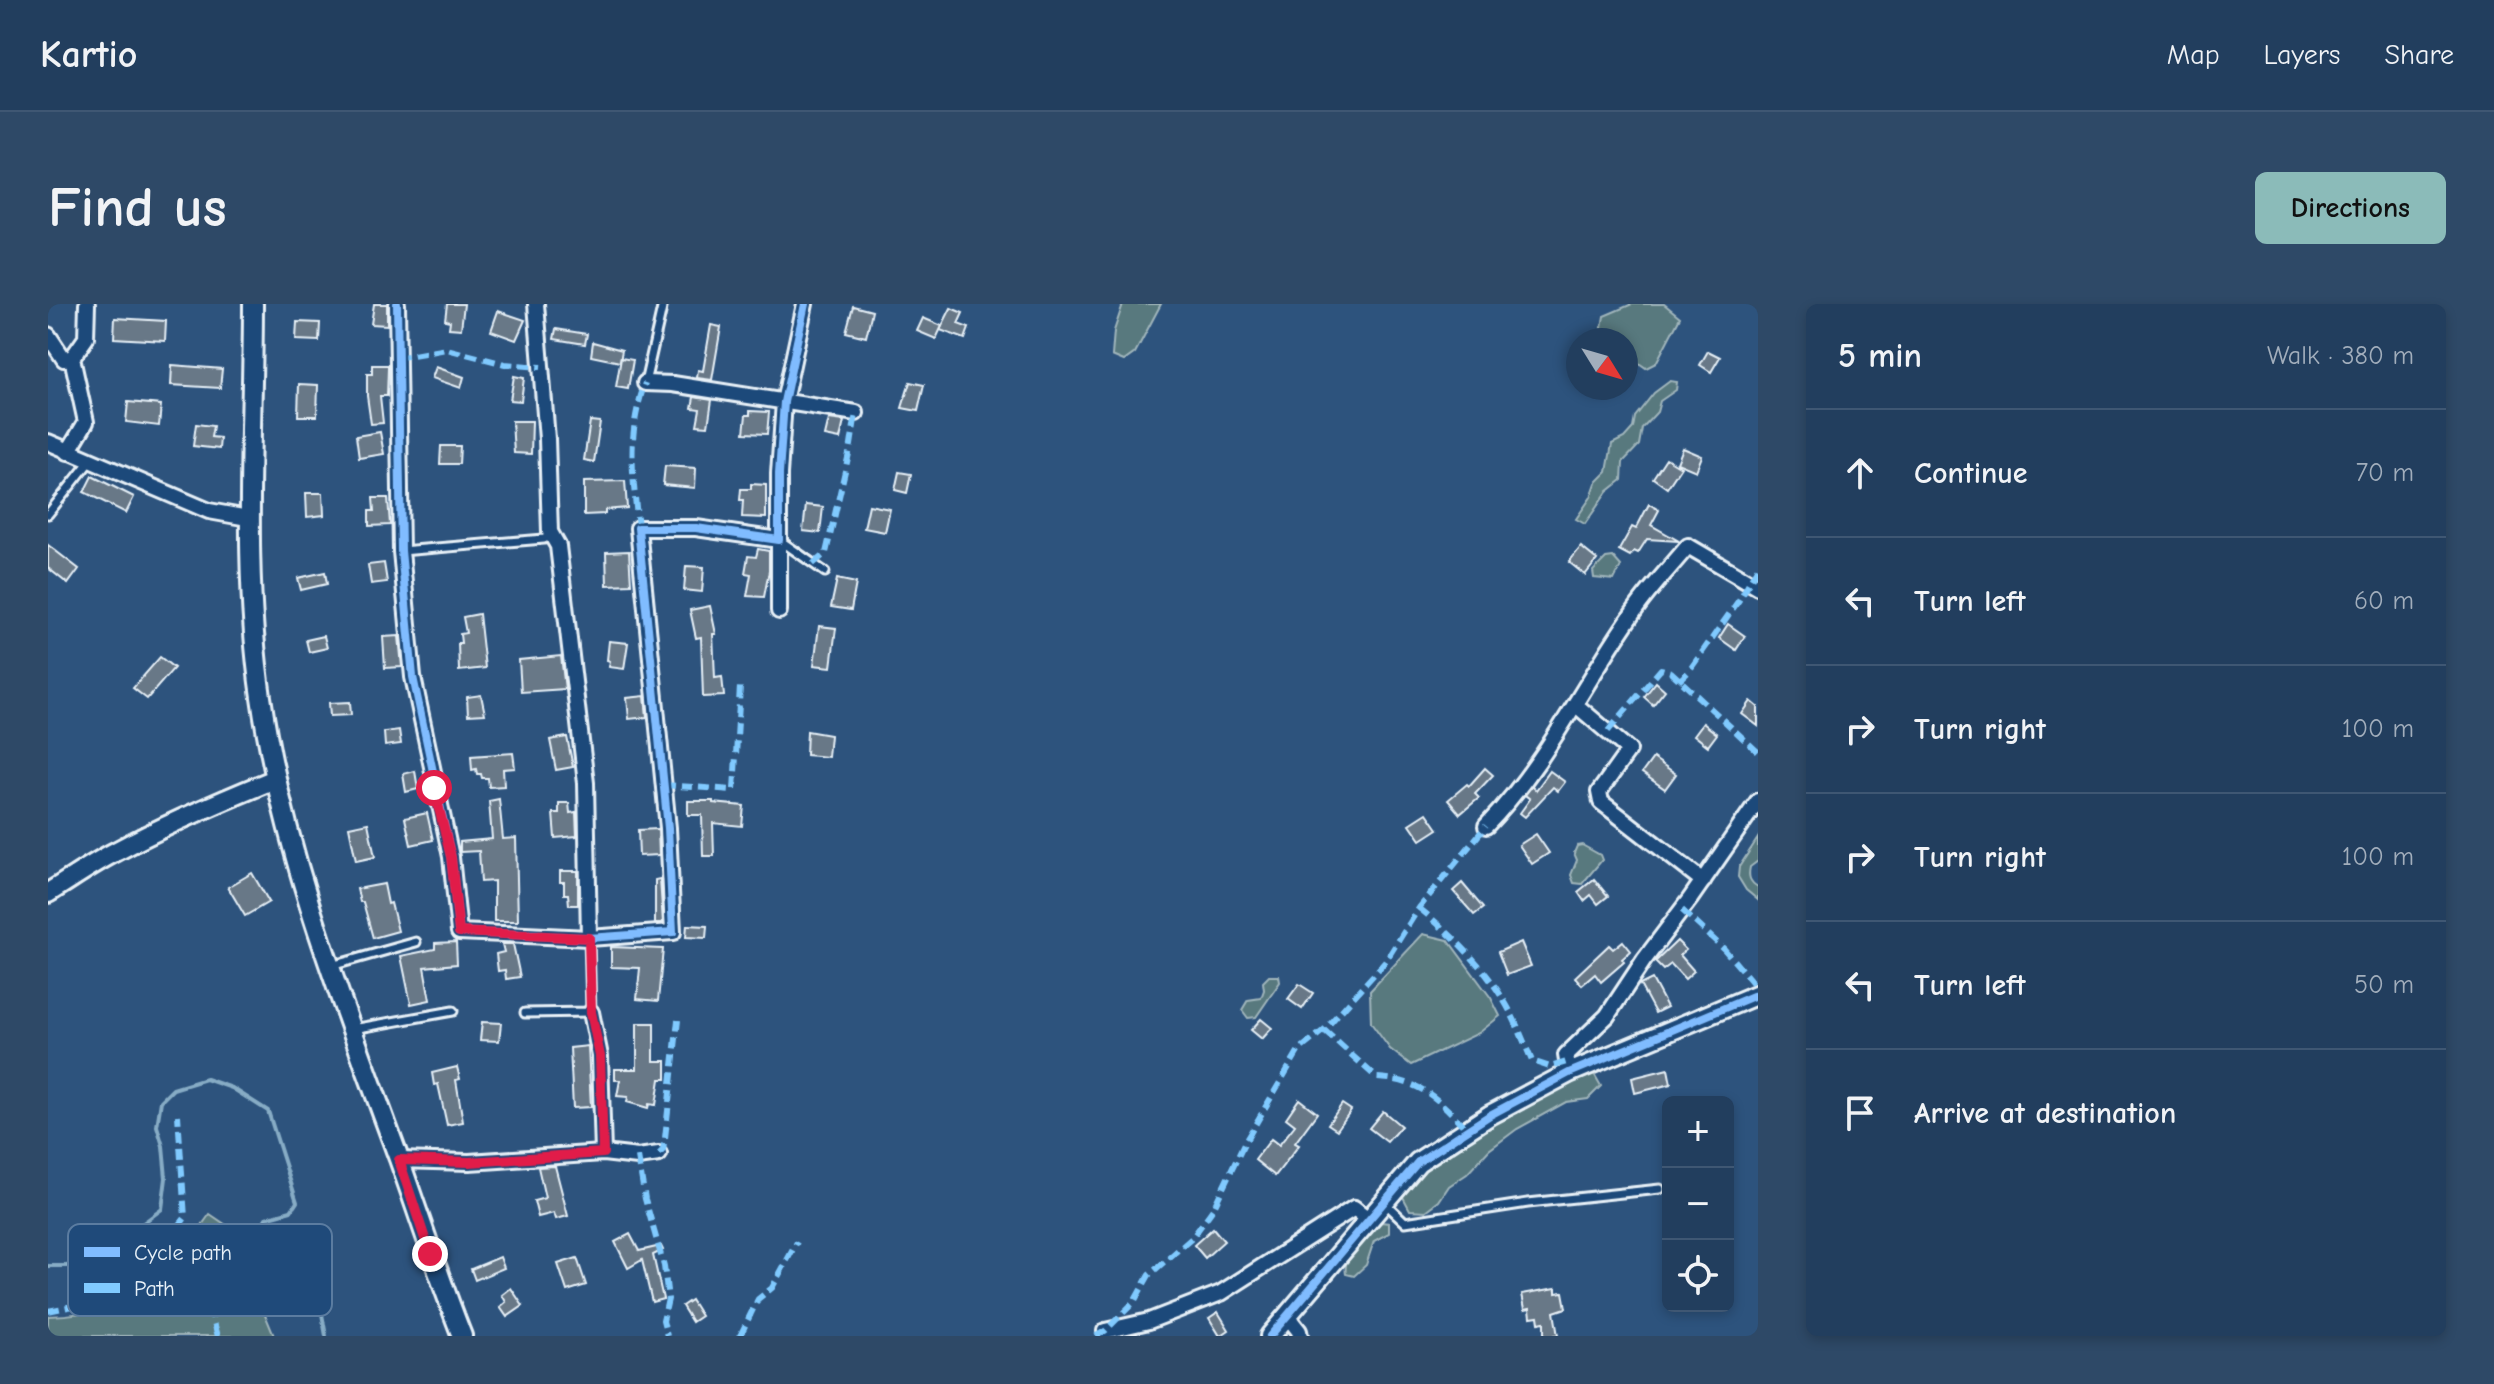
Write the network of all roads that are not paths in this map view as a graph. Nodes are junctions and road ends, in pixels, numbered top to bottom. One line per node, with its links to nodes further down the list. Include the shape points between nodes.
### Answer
1 (87, 304): 8 (street, via 86,338)
2 (253, 304): 16 (street)
3 (397, 304): 19 (street)
4 (536, 304): 17 (street)
5 (805, 304): 10 (street)
6 (662, 308): 9 (lane)
7 (48, 335): 8 (street, via 64,359)
8 (72, 358): 13 (street, via 86,422)
9 (645, 383): 10 (street)
10 (784, 402): 11 (street); 18 (street)
11 (856, 413)
12 (48, 442): 13 (street)
13 (68, 452): 14 (street)
14 (90, 461): 15 (lane); 16 (street, via 209,511)
15 (48, 514)
16 (248, 518): 24 (street, via 259,681)
17 (551, 535): 19 (lane); 29 (street, via 558,546 586,783)
18 (779, 540): 20 (lane); 22 (street); 29 (street, via 696,528 638,528 673,932)
19 (401, 551): 29 (street, via 413,677 451,857 459,932)
20 (825, 572)
21 (1758, 587): 23 (street, via 1688,546 1634,611)
22 (779, 611)
23 (1576, 705): 26 (street, via 1520,788); 27 (street, via 1629,750 1599,792 1601,802)
24 (275, 779): 28 (street, via 113,852); 31 (street)
25 (1758, 801): 27 (street)
26 (1486, 826)
27 (1703, 881): 37 (street, via 1607,1016 1566,1055)
28 (48, 893)
29 (589, 938): 34 (lane)
30 (416, 942): 31 (lane)
31 (331, 966): 36 (street)
32 (1758, 994): 37 (street)
33 (453, 1011): 36 (lane)
34 (591, 1012): 35 (lane); 38 (street, via 600,1056)
35 (525, 1013)
36 (350, 1029): 40 (street)
37 (1569, 1073): 42 (street, via 1418,1162)
38 (603, 1153): 39 (street); 40 (street, via 469,1162)
39 (659, 1154)
40 (399, 1160): 46 (street)
41 (1660, 1189): 42 (lane, via 1405,1222)
42 (1384, 1201): 43 (street)
43 (1368, 1219): 44 (street); 45 (street, via 1354,1208 1221,1293 1149,1321)
44 (1288, 1317): 47 (street); 48 (street)
45 (1105, 1331)
46 (462, 1336)
47 (1270, 1336)
48 (1300, 1336)

